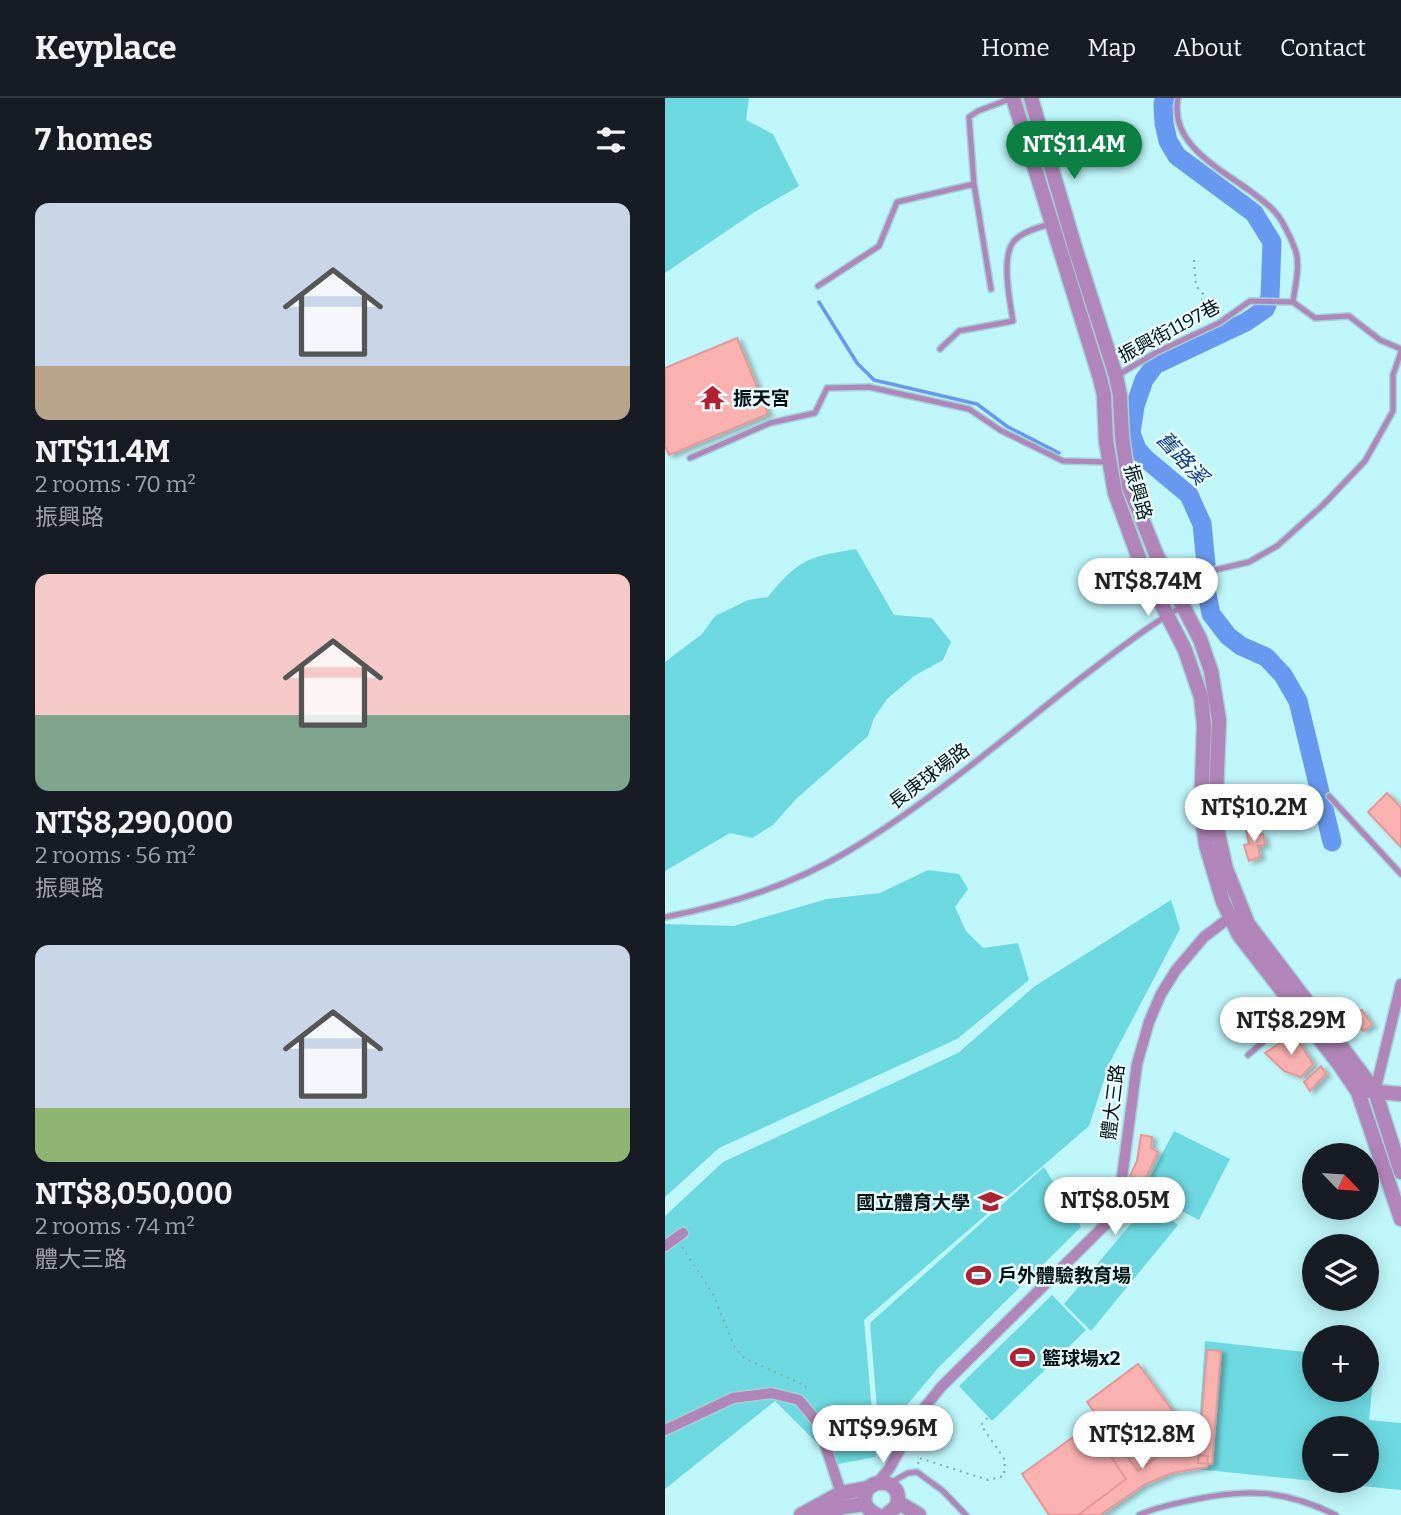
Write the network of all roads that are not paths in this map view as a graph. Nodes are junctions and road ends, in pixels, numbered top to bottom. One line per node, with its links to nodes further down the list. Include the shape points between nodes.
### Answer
1 (1013, 98): 4 (lane, via 969,117); 5 (street, 振興路)
2 (1031, 98): 11 (street, 振興路)
3 (1178, 98): 8 (lane, via 1175,111 1190,146 1275,211 1296,250)
4 (974, 184): 6 (lane, via 897,202 879,247); 7 (lane)
5 (1051, 223): 9 (lane, via 1015,240 1010,249 1013,321 960,331); 12 (street, 振興路)
6 (818, 286)
7 (991, 289)
8 (1293, 303): 10 (lane, via 1315,318 1349,316); 11 (lane, 振興街1197巷, via 1249,301 1219,323)
9 (940, 349)
10 (1401, 351): 16 (lane, via 1393,375 1393,411 1365,461 1323,505 1277,546 1249,562)
11 (1116, 376): 12 (lane, 振興街1197巷); 15 (street, 振興路)
12 (1102, 387): 14 (street, 振興路)
13 (690, 458): 14 (lane, via 770,423 815,413 827,388 869,387 969,409 1063,461)
14 (1109, 461): 15 (lane); 18 (street, 振興路, via 1115,493 1141,564)
15 (1125, 461): 16 (street, 振興路, via 1129,486)
16 (1168, 576): 17 (street, 振興路)
17 (1183, 606): 18 (lane, 長庚球場路); 21 (street, 振興路, via 1200,639 1216,694 1215,820)
18 (1166, 616): 21 (street, 振興路, via 1185,650 1201,697 1201,809 1209,856); 22 (lane, 長庚球場路, via 901,817 845,853 800,877 743,898)
19 (1329, 796): 20 (lane)
20 (1401, 874)
21 (1235, 914): 24 (street, 振興路, via 1239,934); 26 (street, 振興路, via 1248,924); 34 (street, 體大三路, via 1204,937 1176,970 1149,1022 1137,1064 1119,1200 1105,1225 941,1387)
22 (665, 917)
23 (1401, 984): 26 (street)
24 (1298, 1012): 25 (lane); 27 (street, 振興路)
25 (1248, 1055)
26 (1375, 1091): 27 (street); 28 (street); 29 (street, 振興路)
27 (1358, 1092): 30 (street, 振興路)
28 (1401, 1094)
29 (1401, 1172)
30 (1401, 1219)
31 (679, 1236): 32 (street)
32 (665, 1246)
33 (665, 1430): 35 (street, via 733,1398 771,1393 799,1400 818,1423)
34 (878, 1485): 35 (street); 36 (street); 37 (street, via 897,1492); 41 (lane, via 917,1472)
35 (841, 1493): 38 (street)
36 (865, 1504): 37 (street, via 872,1513); 39 (street)
37 (888, 1512): 40 (street)
38 (801, 1515)
39 (822, 1515)
40 (919, 1515)
41 (966, 1515)
42 (1139, 1515): 43 (lane, via 1163,1505 1236,1492 1282,1495)
43 (1336, 1515)

